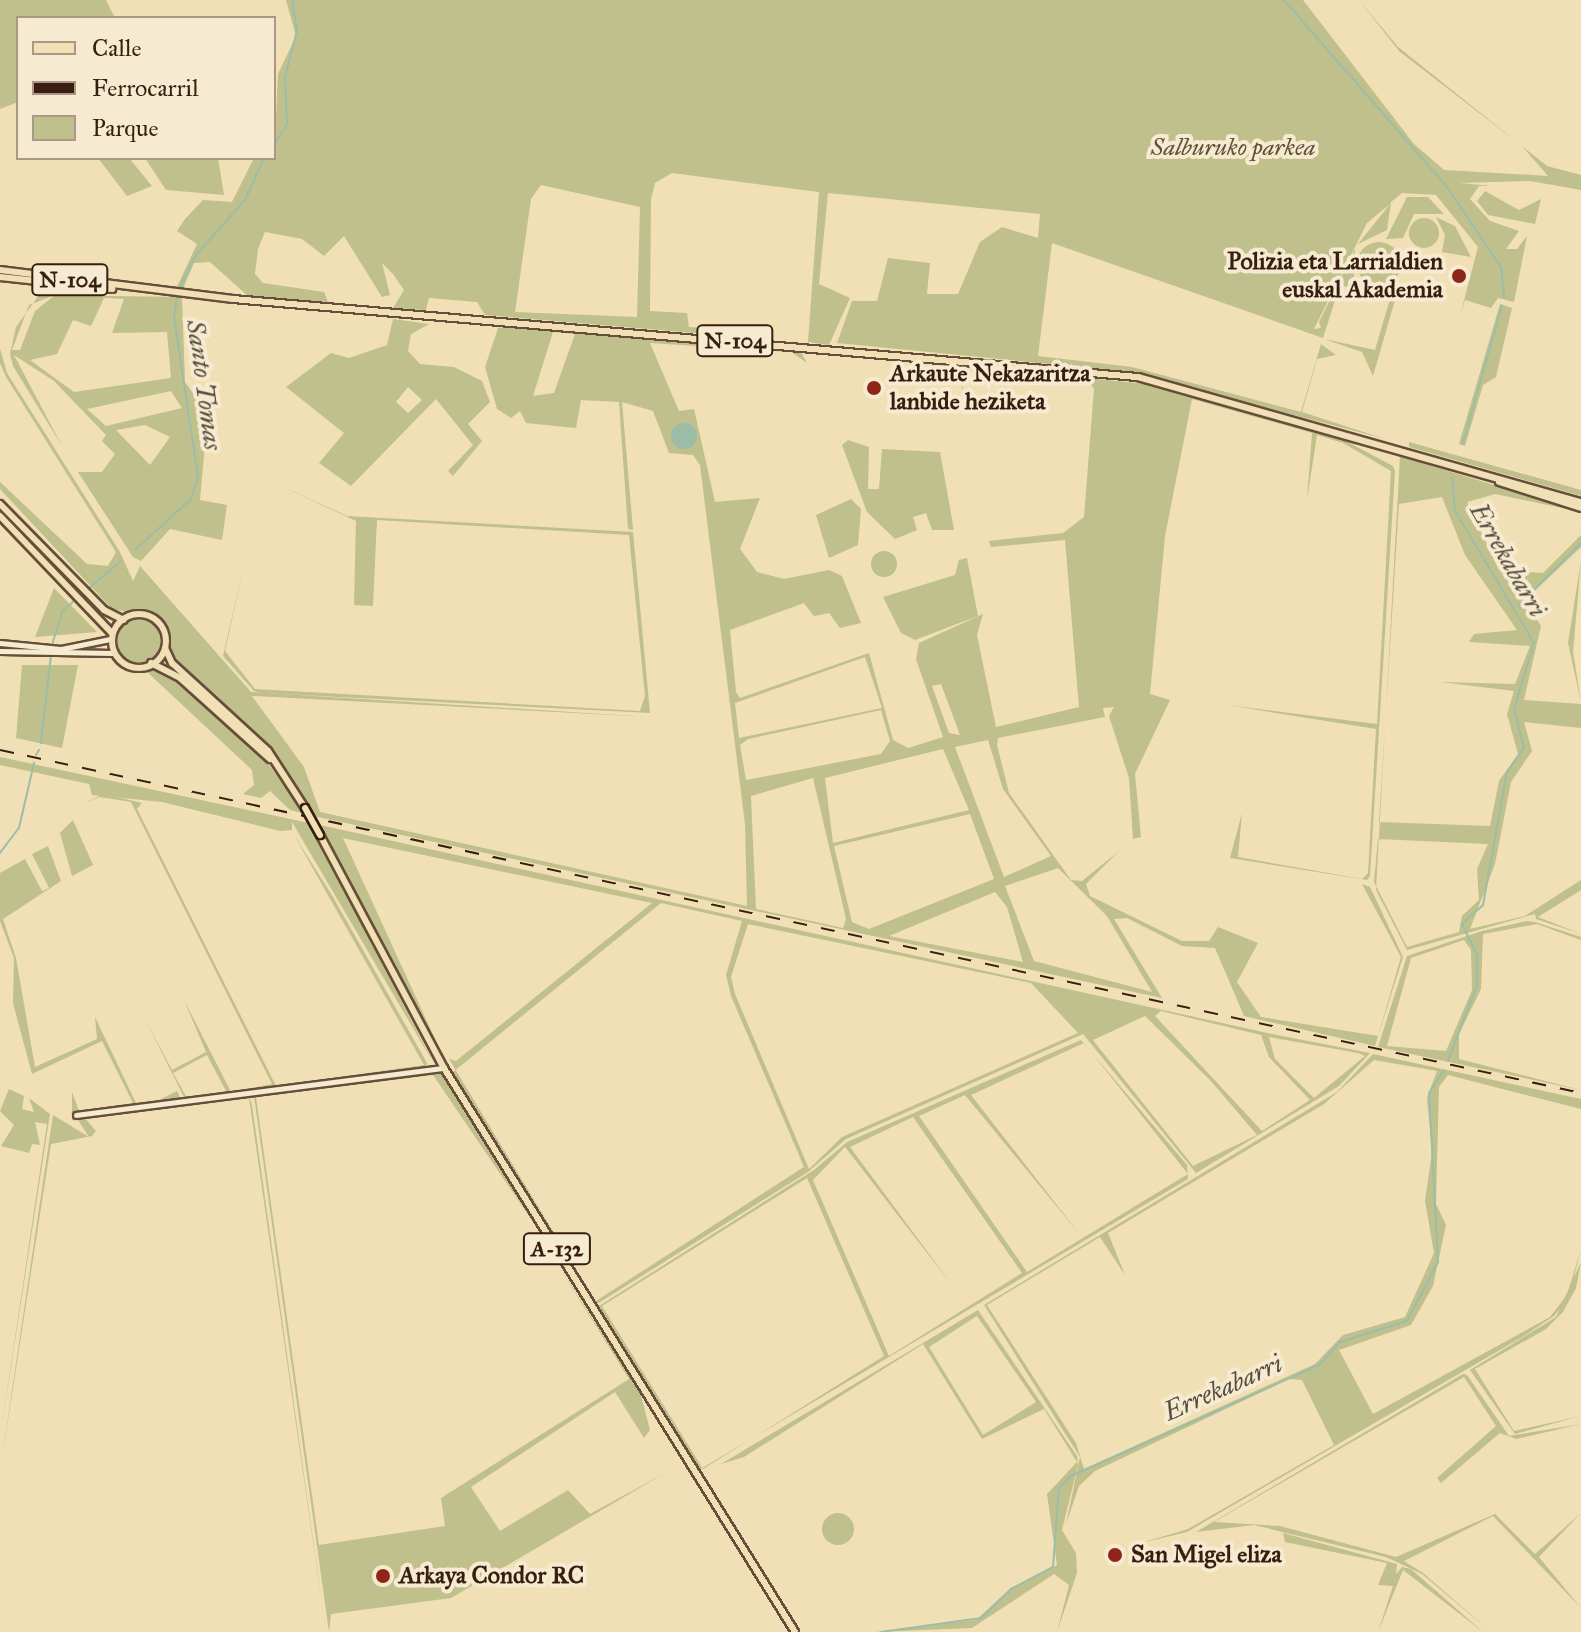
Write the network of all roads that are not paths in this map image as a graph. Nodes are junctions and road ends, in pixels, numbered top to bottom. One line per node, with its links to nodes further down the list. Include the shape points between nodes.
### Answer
1 (0, 270): 3 (main road, N-104)
2 (0, 277): 3 (main road, N-104)
3 (140, 290): 4 (main road, N-104, via 1117,374)
4 (1450, 466): 5 (main road, N-104); 7 (main road, N-104)
5 (1581, 502)
6 (0, 504): 9 (main road)
7 (1581, 508)
8 (0, 516): 9 (main road)
9 (97, 608): 10 (main road); 11 (main road)
10 (124, 620): 11 (main road); 13 (main road, via 156,620)
11 (111, 636): 15 (street); 17 (main road)
12 (0, 643): 16 (street)
13 (165, 648): 18 (main road); 19 (main road, A-132, via 172,663 244,724)
14 (0, 651): 16 (street)
15 (70, 652): 16 (street); 17 (street)
16 (35, 653)
17 (113, 653): 18 (main road, via 130,665)
18 (151, 663): 19 (main road, A-132, via 226,717)
19 (286, 777): 20 (main road, A-132, bridge)
20 (444, 1068): 21 (street); 22 (main road, A-132)
21 (76, 1115)
22 (795, 1632)

